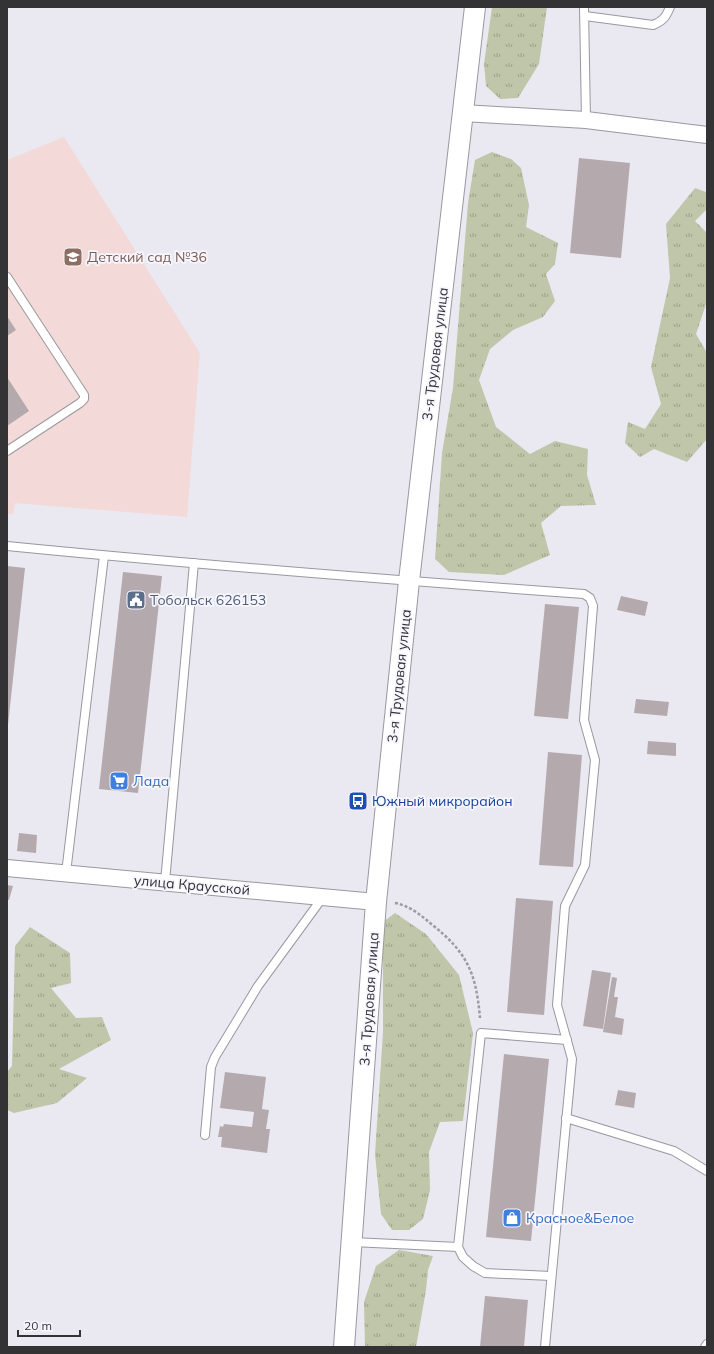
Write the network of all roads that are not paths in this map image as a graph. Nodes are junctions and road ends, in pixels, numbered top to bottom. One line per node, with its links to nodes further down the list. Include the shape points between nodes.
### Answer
1 (475, 7): 5 (street, 3-я Трудовая улица)
2 (584, 7): 4 (lane)
3 (670, 7): 4 (lane, via 667,16 653,25)
4 (584, 16): 6 (lane)
5 (463, 113): 6 (street); 13 (street, 3-я Трудовая улица)
6 (586, 120): 7 (street)
7 (707, 135)
8 (7, 277): 9 (lane, via 84,394 84,399)
9 (7, 451)
10 (7, 546): 11 (lane)
11 (104, 556): 12 (lane); 15 (lane)
12 (194, 563): 13 (lane); 16 (lane)
13 (409, 581): 18 (street, 3-я Трудовая улица); 19 (lane, via 584,594 590,598 593,606 584,720 595,760 585,865 565,906 557,1004)
14 (7, 868): 15 (street, улица Краусской)
15 (66, 873): 16 (street, улица Краусской)
16 (165, 882): 17 (street, улица Краусской)
17 (324, 897): 18 (street, улица Краусской); 21 (lane, via 258,986 215,1057 211,1067)
18 (376, 902): 23 (street, 3-я Трудовая улица)
19 (567, 1040): 20 (lane, via 572,1059); 24 (lane, via 481,1033)
20 (566, 1118): 22 (lane, via 674,1151); 25 (lane)
21 (204, 1135)
22 (707, 1171)
23 (352, 1242): 24 (lane); 27 (street, 3-я Трудовая улица)
24 (458, 1247): 25 (lane, via 468,1262 485,1273)
25 (551, 1276): 28 (lane)
26 (707, 1344): 29 (lane)
27 (344, 1347)
28 (546, 1347)
29 (705, 1347)

